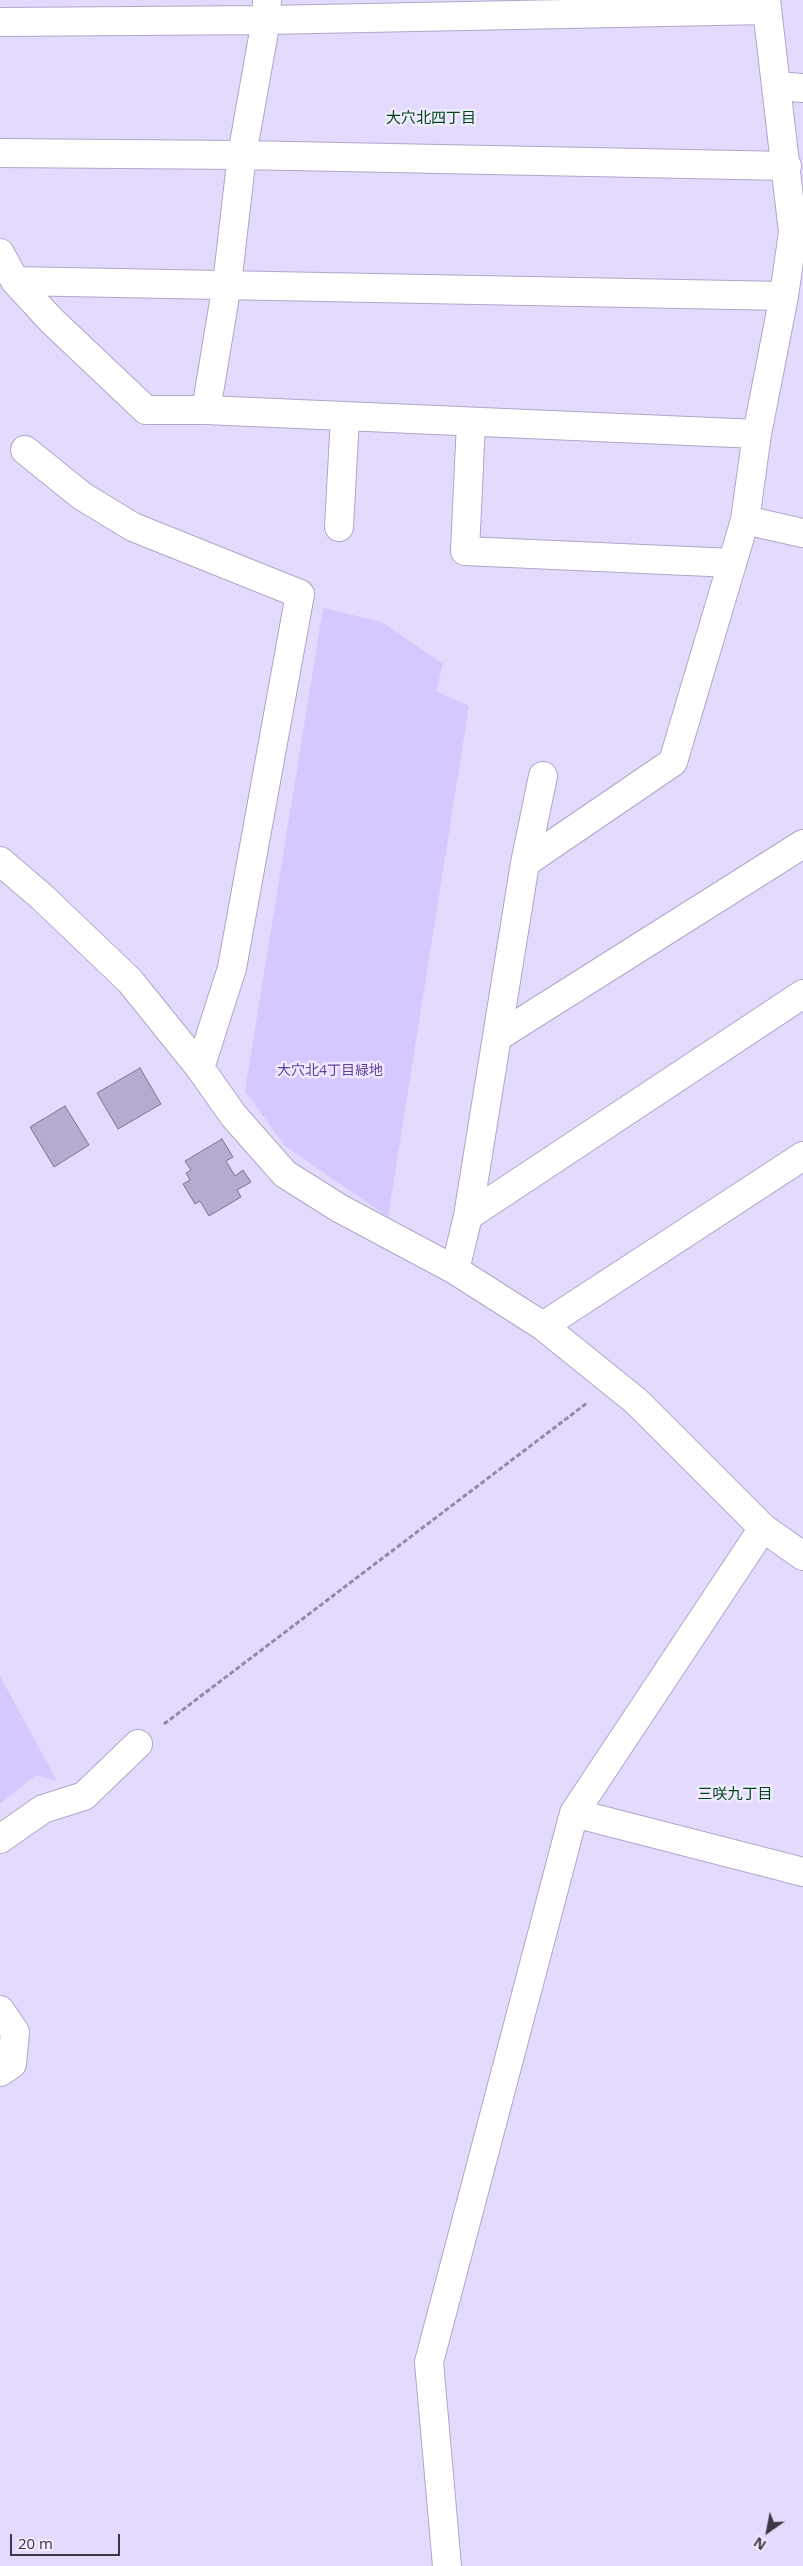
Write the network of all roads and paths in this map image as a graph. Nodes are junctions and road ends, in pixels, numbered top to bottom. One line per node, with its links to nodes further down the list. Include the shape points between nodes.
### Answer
1 (766, 5): 2 (street); 4 (street)
2 (267, 10): 3 (street); 6 (street)
3 (0, 22)
4 (790, 87): 7 (street)
5 (0, 153): 6 (street)
6 (242, 155): 7 (street); 10 (street)
7 (788, 166): 11 (street, via 794,232)
8 (0, 253): 9 (street)
9 (15, 281): 10 (street); 12 (street, via 51,320 146,410)
10 (227, 284): 11 (street); 12 (street)
11 (784, 296): 15 (street)
12 (206, 410): 13 (street)
13 (344, 417): 14 (street); 18 (street)
14 (471, 422): 15 (street); 20 (street, via 465,550)
15 (757, 434): 17 (street)
16 (25, 450): 27 (street, via 82,496 133,527 300,594 232,968)
17 (745, 520): 19 (street); 20 (street)
18 (339, 527)
19 (803, 533)
20 (732, 563): 24 (street, via 673,762)
21 (543, 776): 24 (street)
22 (803, 844): 26 (street)
23 (0, 861): 27 (street, via 130,981)
24 (525, 863): 26 (street)
25 (803, 994): 29 (street)
26 (499, 1036): 29 (street)
27 (200, 1068): 30 (street, via 233,1115 285,1174 339,1208)
28 (803, 1156): 31 (street)
29 (468, 1216): 30 (street)
30 (455, 1270): 31 (street)
31 (542, 1326): 32 (street)
32 (614, 1383): 33 (street); 35 (path)
33 (763, 1528): 34 (street); 36 (street)
34 (803, 1556)
35 (138, 1744): 37 (street, via 84,1796 43,1809)
36 (574, 1813): 38 (street); 41 (street, via 429,2362)
37 (0, 1839)
38 (803, 1872)
39 (0, 2010): 40 (street, via 15,2032 12,2064)
40 (0, 2072)
41 (447, 2566)

